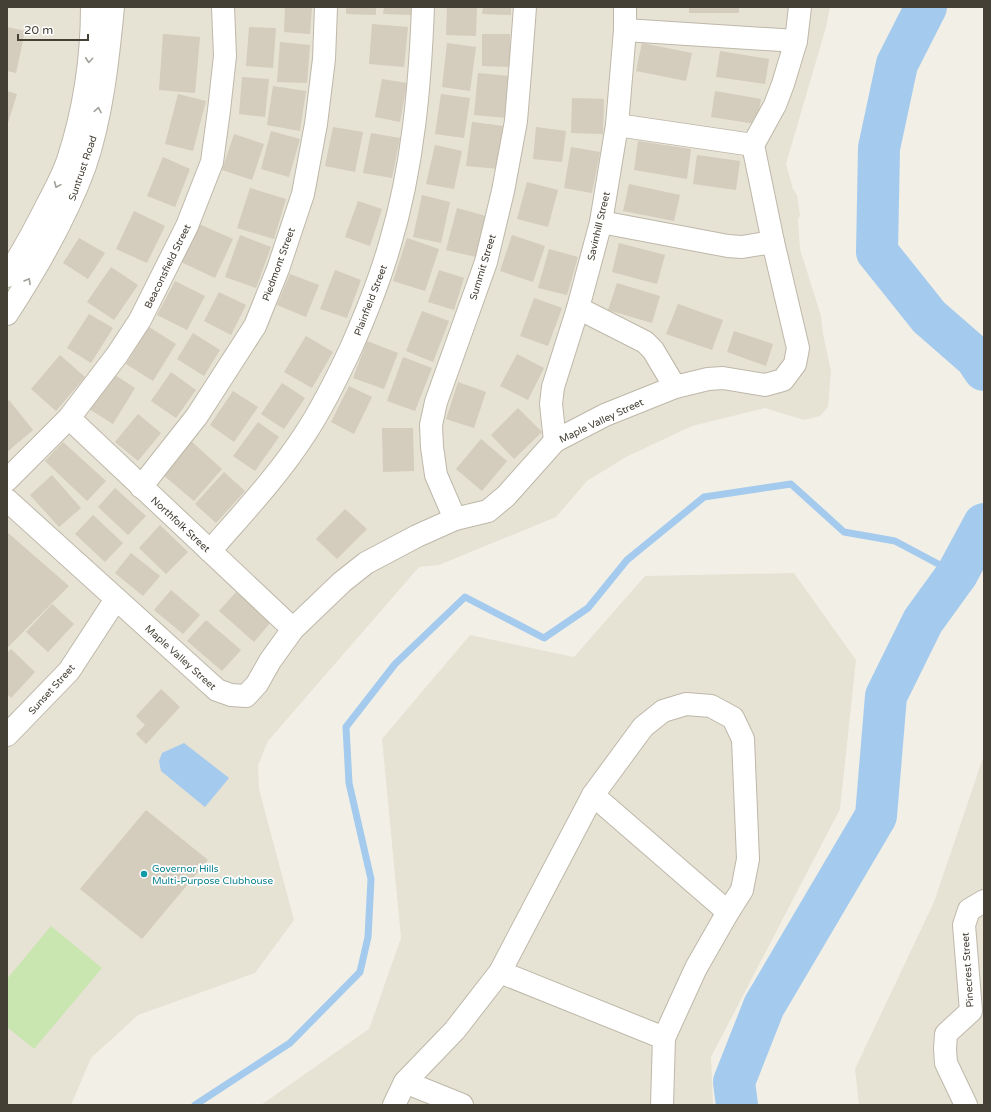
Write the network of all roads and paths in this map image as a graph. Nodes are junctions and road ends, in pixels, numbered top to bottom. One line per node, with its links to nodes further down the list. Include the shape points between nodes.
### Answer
1 (92, 7): 15 (street, Suntrust Road, one-way to 15, via 89,66 77,128 67,162 34,232)
2 (113, 7): 17 (street, Suntrust Road, one-way to 2, via 70,202 85,165 106,69)
3 (223, 7): 19 (street, Beaconsfield Street, via 225,56 212,162 187,226 140,320)
4 (326, 7): 22 (street, Piedmont Street, via 324,59 316,124 302,194 278,269 255,326 197,416)
5 (423, 7): 25 (street, Plainfield Street, via 413,134 391,243 373,295 335,383 306,433 283,465)
6 (524, 7): 24 (street, Summit Street, via 516,121 503,191 486,262 436,402 431,425 436,475)
7 (625, 7): 9 (street, Savinhill Street)
8 (800, 7): 10 (street)
9 (625, 30): 10 (street); 11 (street, Savinhill Street)
10 (796, 41): 12 (street, via 784,84)
11 (617, 125): 12 (street); 13 (street, Savinhill Street)
12 (754, 145): 14 (street, Maple Valley Street)
13 (601, 222): 14 (street, via 728,246 742,247); 16 (street, Savinhill Street)
14 (773, 242): 18 (street, Maple Valley Street, via 798,348 795,364 783,380 765,385 723,378)
15 (7, 276)
16 (578, 308): 18 (street, via 645,342 653,350); 20 (street, Savinhill Street, via 553,387 551,404)
17 (7, 314)
18 (675, 387): 20 (street, Maple Valley Street, via 605,415)
19 (69, 418): 21 (street, Beaconsfield Street); 22 (street, Northfolk Street)
20 (555, 441): 24 (street, Maple Valley Street, via 506,496 488,511)
21 (7, 480)
22 (141, 487): 25 (street, Northfolk Street)
23 (7, 500): 26 (street, Maple Valley Street)
24 (454, 519): 27 (street, Maple Valley Street, via 366,563 342,582)
25 (210, 551): 27 (street, Northfolk Street)
26 (116, 599): 27 (street, Maple Valley Street, via 217,690 232,695 246,696 257,684); 28 (street, Sunset Street, via 69,671)
27 (293, 629)
28 (7, 735)
29 (593, 796): 31 (street); 31 (street, via 643,728 663,711 686,704 711,706 733,718 743,739 748,859 742,890); 32 (street)
30 (984, 901): 33 (street, Pinecrest Street, via 969,910 964,925)
31 (728, 912): 34 (street, via 696,968)
32 (500, 972): 34 (street); 35 (street, via 455,1030)
33 (977, 1013): 39 (street, Pinecrest Street, via 946,1034 946,1063)
34 (664, 1038): 38 (street)
35 (405, 1082): 36 (street); 37 (street)
36 (394, 1105)
37 (462, 1105)
38 (662, 1105)
39 (966, 1105)

